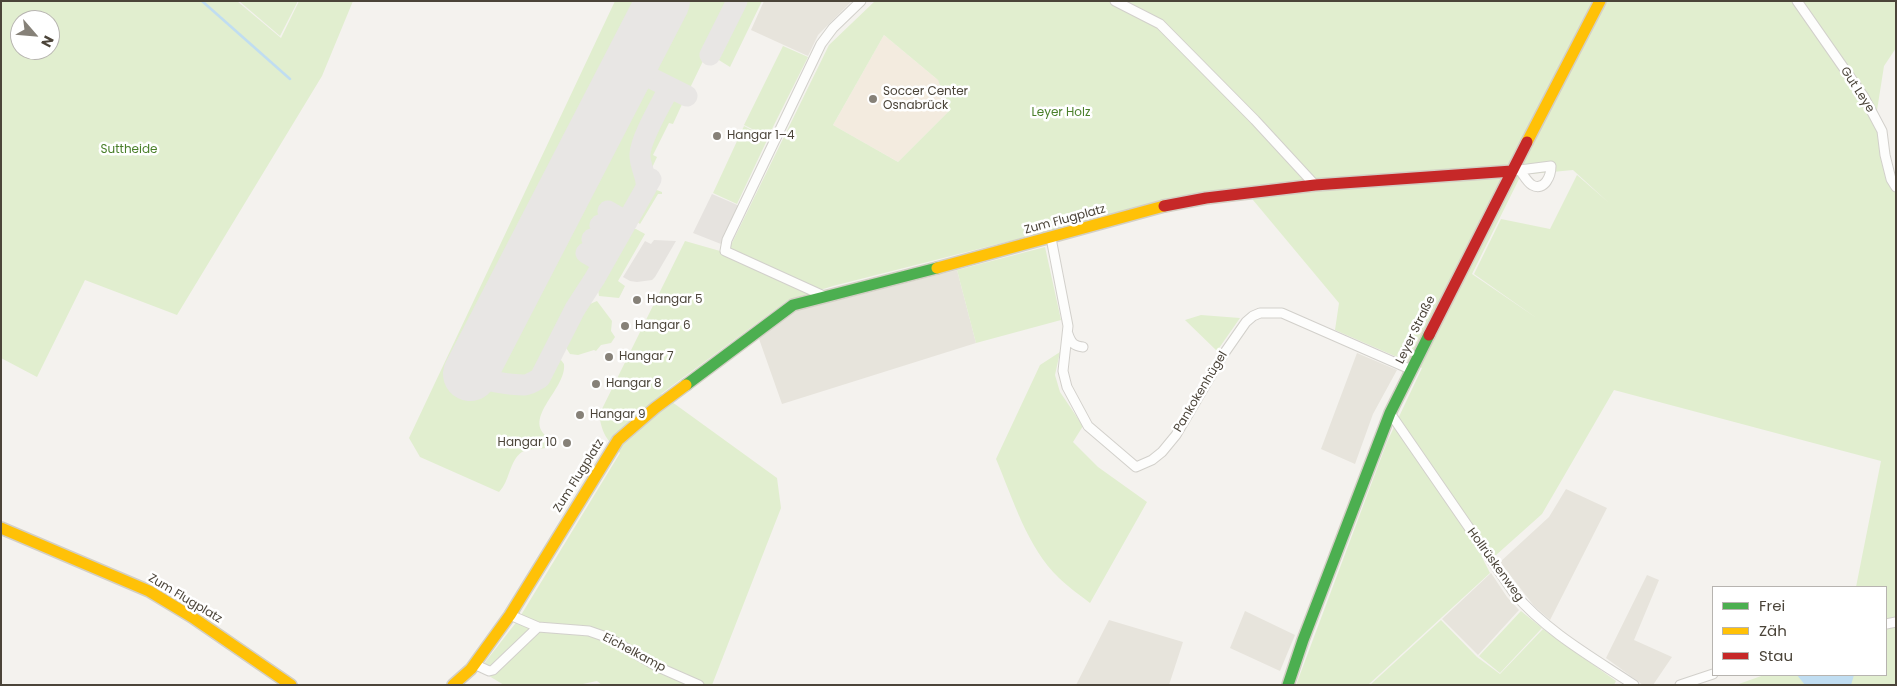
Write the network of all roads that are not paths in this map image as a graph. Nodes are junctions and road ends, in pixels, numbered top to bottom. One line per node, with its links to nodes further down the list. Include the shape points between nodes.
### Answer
1 (861, 1): 9 (street, via 821,44 727,240 725,251)
2 (1115, 1): 6 (street, via 1160,24)
3 (1600, 1): 5 (street, Leyer Straße)
4 (1797, 1): 7 (street, Gut Leye, via 1864,97 1882,131 1885,156)
5 (1516, 170): 6 (street, Zum Flugplatz); 12 (street, Leyer Straße)
6 (1315, 185): 8 (street, Zum Flugplatz, via 1173,204)
7 (1896, 187)
8 (1051, 238): 9 (street, Zum Flugplatz); 10 (street, Pankokenhügel)
9 (824, 296): 15 (street, Zum Flugplatz, via 793,305 655,408 618,440)
10 (1068, 334): 11 (street, via 1070,341); 12 (street, Pankokenhügel, via 1063,371 1073,399 1088,426 1136,467 1152,460 1176,435 1223,355 1246,322 1260,313 1282,313)
11 (1083, 347)
12 (1412, 370): 13 (street, Leyer Straße)
13 (1390, 413): 22 (street, Leyer Straße); 23 (street, Hollrüskenweg, via 1514,594 1530,612)
14 (1, 528): 19 (street, Zum Flugplatz, via 149,591)
15 (510, 615): 16 (street, Eichelkamp); 17 (street, Zum Flugplatz)
16 (538, 627): 17 (street, via 493,670 489,672); 21 (street, Eichelkamp, via 589,631 609,638 658,667)
17 (474, 664): 20 (street, Zum Flugplatz)
18 (1712, 674): 24 (street)
19 (291, 685)
20 (453, 685)
21 (699, 685)
22 (1288, 685)
23 (1634, 685)
24 (1680, 685)

